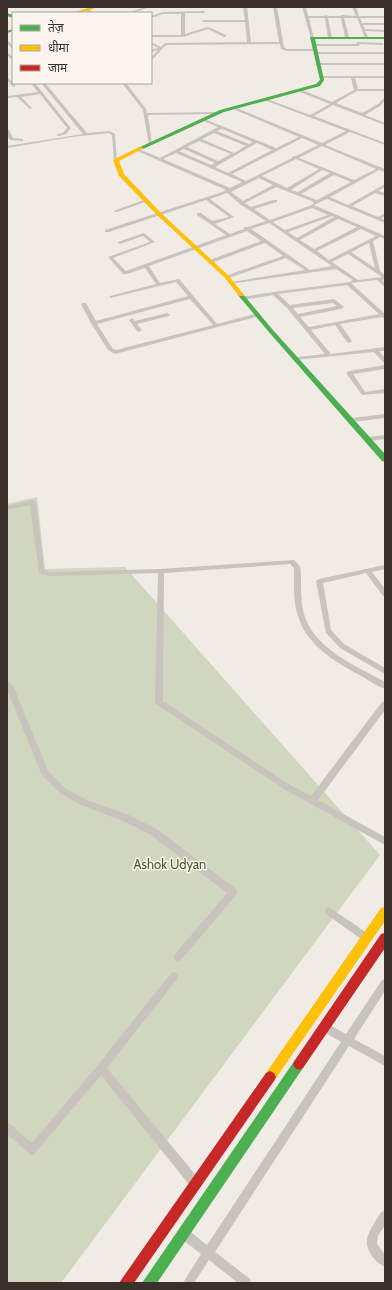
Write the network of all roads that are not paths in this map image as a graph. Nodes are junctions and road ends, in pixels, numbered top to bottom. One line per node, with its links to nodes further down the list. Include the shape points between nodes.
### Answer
1 (102, 7): 8 (street)
2 (148, 7): 9 (street)
3 (203, 7): 10 (street)
4 (245, 7): 20 (street)
5 (275, 7): 35 (street)
6 (304, 7): 12 (street)
7 (354, 7): 16 (street)
8 (89, 11)
9 (133, 12)
10 (204, 12): 11 (street); 18 (street)
11 (183, 13): 15 (street, via 163,13); 28 (street)
12 (306, 16): 13 (street); 38 (street)
13 (326, 16): 14 (street); 31 (street)
14 (342, 16): 16 (street); 32 (street)
15 (152, 17)
16 (359, 17): 17 (street); 21 (street)
17 (385, 17)
18 (204, 21): 19 (street); 23 (street)
19 (224, 21): 20 (street); 29 (street)
20 (247, 21): 34 (street)
21 (362, 24): 22 (street); 30 (street)
22 (385, 24)
23 (208, 28): 28 (street); 29 (street)
24 (152, 30): 27 (street)
25 (385, 31): 30 (street)
26 (152, 36): 27 (street)
27 (163, 36): 28 (street); 37 (street)
28 (183, 36)
29 (224, 36): 33 (street)
30 (374, 37): 32 (street); 32 (street); 39 (street)
31 (330, 38): 32 (street); 38 (street)
32 (355, 41): 38 (street); 42 (street)
33 (226, 43): 34 (street); 37 (street)
34 (249, 43): 35 (street)
35 (281, 43): 38 (street, via 282,48 287,50)
36 (152, 44): 40 (street)
37 (165, 44): 40 (street)
38 (313, 46): 42 (street); 45 (street)
39 (385, 47)
40 (161, 48): 41 (street); 44 (street)
41 (152, 51)
42 (360, 53): 43 (street)
43 (385, 53)
44 (152, 59)
45 (317, 64): 46 (street); 47 (street)
46 (385, 64)
47 (321, 77): 48 (street); 55 (street, via 318,85)
48 (353, 77): 49 (street); 53 (street)
49 (385, 77)
50 (34, 84): 56 (street)
51 (43, 84): 77 (street)
52 (125, 84): 67 (street)
53 (356, 90): 54 (street); 61 (street)
54 (385, 90)
55 (300, 91): 60 (street); 61 (street)
56 (41, 93): 57 (street); 74 (street)
57 (18, 96): 58 (street); 64 (street)
58 (7, 98)
59 (385, 98): 62 (street)
60 (266, 100): 65 (street); 69 (street)
61 (332, 104): 68 (street); 69 (street)
62 (380, 105): 63 (street); 68 (street)
63 (385, 106)
64 (30, 108)
65 (234, 108): 66 (street); 79 (street)
66 (217, 113): 67 (street); 70 (street)
67 (146, 114): 82 (street)
68 (362, 115): 71 (street)
69 (311, 116): 76 (street)
70 (202, 120): 72 (street); 82 (street)
71 (385, 124)
72 (222, 128): 75 (street); 81 (street)
73 (7, 130): 74 (street, via 9,138 14,140)
74 (69, 130): 78 (street)
75 (214, 131): 80 (street); 85 (street)
76 (349, 131): 83 (street); 84 (street)
77 (85, 134): 78 (street); 93 (street, via 113,133)
78 (72, 136): 86 (street)
79 (303, 136): 83 (street); 89 (street)
80 (198, 139): 87 (street); 91 (street)
81 (256, 142): 85 (street); 89 (street)
82 (150, 144): 88 (street)
83 (322, 144): 92 (street); 98 (street)
84 (385, 144)
85 (249, 146): 91 (street)
86 (7, 147)
87 (184, 147): 90 (street); 95 (street)
88 (138, 150): 93 (street); 94 (street)
89 (276, 150): 101 (street)
90 (176, 151): 94 (street); 96 (street)
91 (234, 154): 95 (street)
92 (294, 157): 97 (street); 102 (street)
93 (116, 160): 117 (street, via 121,175)
94 (159, 160): 108 (street)
95 (219, 163): 96 (street)
96 (211, 167): 101 (street)
97 (323, 168): 100 (street); 107 (street)
98 (380, 168): 99 (street); 104 (street)
99 (385, 171)
100 (334, 173): 104 (street); 111 (street)
101 (229, 174): 103 (street)
102 (259, 176): 103 (street); 105 (street)
103 (246, 182): 108 (street)
104 (355, 182): 114 (street)
105 (276, 185): 107 (street); 110 (street)
106 (385, 185): 109 (street)
107 (287, 190): 111 (street)
108 (228, 191): 115 (street); 118 (street)
109 (375, 191): 112 (street); 121 (street)
110 (259, 194): 113 (street); 118 (street)
111 (298, 194): 119 (street)
112 (385, 195)
113 (264, 196)
114 (326, 197): 119 (street); 121 (street)
115 (206, 198): 124 (street); 132 (street, via 232,217)
116 (270, 198): 122 (street, via 275,201)
117 (146, 201): 123 (street); 124 (street)
118 (242, 202): 122 (street)
119 (317, 202): 120 (street)
120 (312, 206): 127 (street); 130 (street)
121 (349, 206): 129 (street)
122 (251, 209): 130 (street)
123 (115, 211)
124 (159, 214): 135 (street); 144 (street)
125 (199, 214): 132 (street)
126 (385, 214): 129 (street)
127 (332, 215): 128 (street); 136 (street)
128 (338, 217): 134 (street); 140 (street)
129 (378, 219): 131 (street)
130 (267, 221): 133 (street); 136 (street)
131 (385, 222)
132 (212, 223): 137 (street)
133 (246, 228): 137 (street); 142 (street)
134 (359, 228): 138 (street); 145 (street)
135 (107, 231)
136 (285, 232): 140 (street)
137 (228, 235): 144 (street)
138 (379, 236): 139 (street); 141 (street)
139 (385, 238)
140 (297, 240): 145 (street)
141 (370, 240): 146 (street); 153 (street)
142 (265, 241): 147 (street); 148 (street)
143 (120, 243): 150 (street, via 144,234 154,242 110,257 125,272)
144 (196, 248): 148 (street); 150 (street)
145 (314, 251): 149 (street)
146 (348, 252): 149 (street); 153 (street)
147 (288, 256): 152 (street); 156 (street)
148 (212, 261): 156 (street)
149 (329, 262): 151 (street)
150 (146, 266): 159 (street)
151 (337, 267): 152 (street); 157 (street)
152 (309, 271): 156 (street)
153 (378, 271): 154 (street)
154 (385, 277): 155 (street)
155 (378, 279): 157 (street); 160 (street)
156 (229, 280): 164 (street)
157 (357, 281): 158 (street)
158 (348, 283): 161 (street); 172 (street)
159 (158, 284): 162 (street); 163 (street, via 177,280)
160 (385, 286)
161 (274, 293): 164 (street); 167 (street)
162 (112, 297)
163 (191, 297): 166 (street); 177 (street)
164 (244, 298): 170 (street)
165 (84, 304): 174 (street)
166 (159, 307): 168 (street); 169 (street)
167 (289, 307): 171 (street); 171 (street, via 334,301 340,307)
168 (128, 314): 174 (street); 175 (street)
169 (167, 315): 173 (street); 175 (street)
170 (258, 315): 177 (street); 184 (street)
171 (296, 316): 178 (street)
172 (384, 316): 176 (street)
173 (173, 321)
174 (94, 323): 177 (street, via 111,350 116,352)
175 (134, 323): 179 (street)
176 (336, 324): 178 (street); 180 (street)
177 (216, 326)
178 (307, 329): 183 (street)
179 (139, 330)
180 (349, 341)
181 (385, 349): 182 (street)
182 (375, 350): 183 (street); 185 (street)
183 (329, 354): 184 (street)
184 (297, 359): 189 (street)
185 (385, 361)
186 (385, 368): 187 (street, via 349,373 364,394)
187 (385, 391)
188 (385, 416): 189 (street)
189 (352, 420): 191 (street)
190 (385, 437): 191 (street)
191 (369, 439): 192 (street)
192 (385, 459)
193 (7, 508): 195 (street, via 33,502 41,571 50,574)
194 (385, 567): 196 (street)
195 (160, 571): 200 (street, via 292,562 297,567 300,613 310,636 323,648); 202 (street, via 160,702)
196 (368, 571): 197 (street); 198 (street, via 319,581 328,631 342,646)
197 (385, 594)
198 (385, 671)
199 (7, 684): 208 (street, via 45,773 64,791 84,803 126,818 154,832 233,892)
200 (385, 686)
201 (385, 704): 202 (street)
202 (312, 801): 203 (street)
203 (385, 841)
204 (329, 911): 206 (street)
205 (385, 912): 206 (street)
206 (367, 938): 216 (street)
207 (385, 938): 211 (street)
208 (178, 957)
209 (174, 976): 214 (street)
210 (385, 983): 212 (street)
211 (323, 1027): 212 (street); 218 (street)
212 (348, 1040): 213 (street); 219 (street)
213 (385, 1061)
214 (102, 1068): 215 (street, via 32,1150); 216 (street)
215 (7, 1127)
216 (195, 1183): 221 (street)
217 (385, 1215): 220 (street, via 372,1239 371,1247)
218 (183, 1233): 219 (street); 222 (street)
219 (208, 1253): 223 (street); 224 (street)
220 (385, 1262)
221 (126, 1283)
222 (149, 1283)
223 (188, 1283)
224 (246, 1283)

